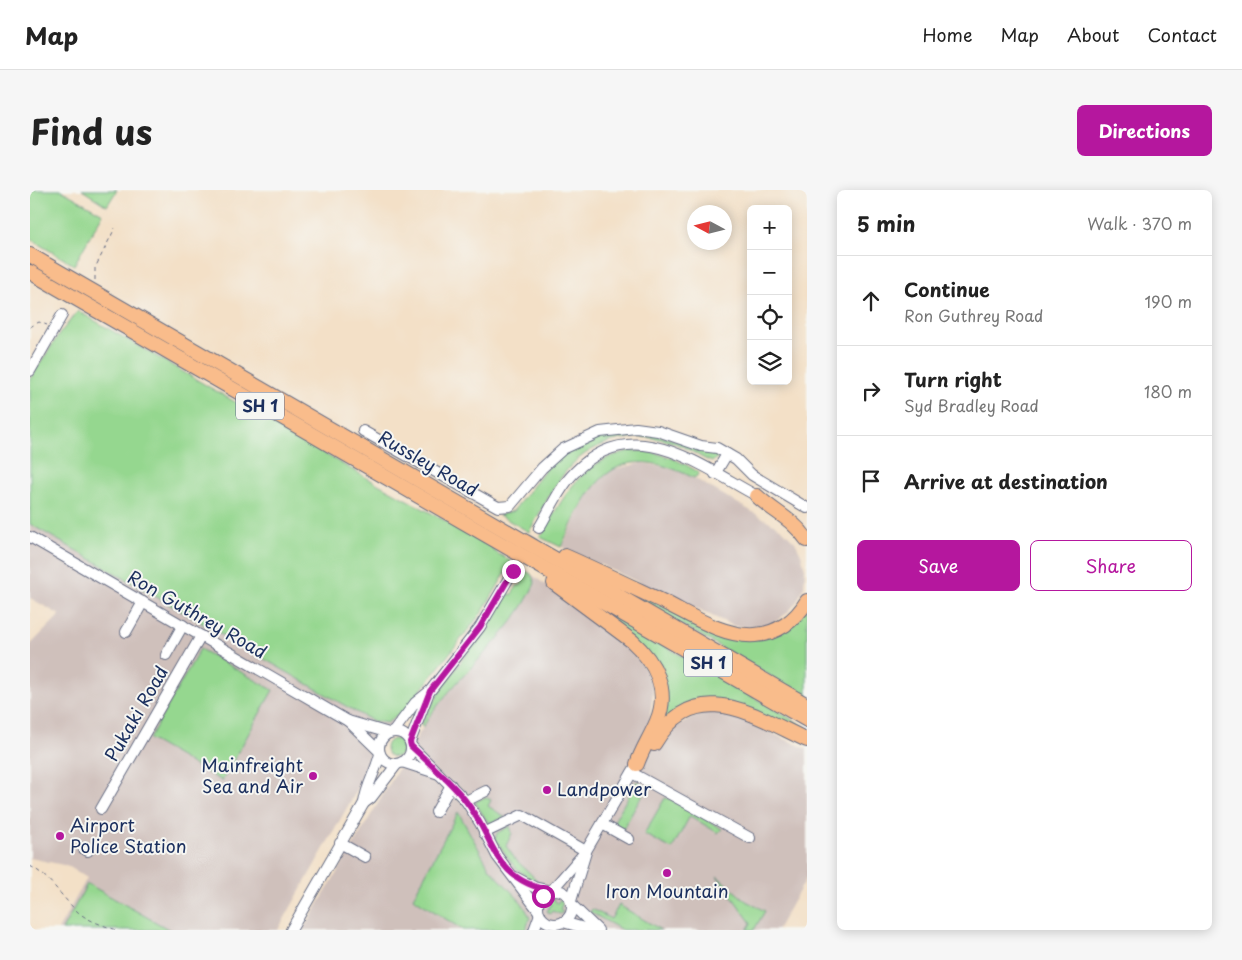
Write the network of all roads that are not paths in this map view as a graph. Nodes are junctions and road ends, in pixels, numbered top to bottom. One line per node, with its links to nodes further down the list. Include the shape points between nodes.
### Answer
1 (32, 256): 13 (highway, Russley Road / SH 1)
2 (34, 275): 12 (highway, Russley Road / SH 1)
3 (62, 315): 4 (street)
4 (30, 371)
5 (363, 431): 6 (street, via 505,508 551,458 576,441 600,432 650,429 717,448)
6 (727, 454): 7 (street); 9 (street, via 752,475)
7 (715, 474): 8 (street); 11 (street, via 664,447 639,444 610,449 591,458 573,474)
8 (757, 496): 10 (highway, via 771,499); 15 (highway, via 790,519)
9 (807, 508)
10 (807, 524)
11 (539, 528)
12 (480, 532): 25 (highway, Russley Road / SH 1); 32 (highway, via 582,603 632,641 651,660 660,683 661,708)
13 (514, 534): 17 (highway, via 730,632 756,635 785,626); 24 (highway, Russley Road / SH 1)
14 (30, 537): 18 (street, Ron Guthrey Road)
15 (807, 540)
16 (513, 571): 23 (street, via 480,627)
17 (807, 601)
18 (143, 602): 19 (street, Ron Guthrey Road); 20 (street)
19 (183, 626): 21 (street, Ron Guthrey Road); 22 (street)
20 (126, 632)
21 (202, 636): 26 (street, Ron Guthrey Road); 38 (street, Pukaki Road, via 130,766)
22 (166, 655)
23 (430, 691): 27 (street, via 415,703); 29 (street)
24 (807, 705)
25 (807, 720)
26 (348, 721): 27 (street, Ron Guthrey Road); 30 (street, Ron Guthrey Road)
27 (391, 732): 29 (street, via 403,734); 30 (street, via 382,738)
28 (807, 740): 32 (highway, via 739,709 706,705 683,712 672,720)
29 (410, 744): 31 (street, via 409,756); 33 (street)
30 (380, 753): 31 (street, via 385,760); 37 (street)
31 (400, 763): 33 (street); 37 (street)
32 (635, 768): 40 (street); 42 (street)
33 (438, 774): 34 (street)
34 (451, 785): 36 (street); 39 (street)
35 (486, 791): 36 (street)
36 (466, 801): 41 (street)
37 (364, 803): 44 (street)
38 (101, 809)
39 (436, 812)
40 (602, 824): 43 (street); 45 (street)
41 (484, 833): 45 (street, via 522,815); 47 (street)
42 (750, 838)
43 (629, 839)
44 (340, 843): 46 (street); 52 (street)
45 (586, 851): 48 (street); 49 (street)
46 (365, 857)
47 (514, 877): 48 (street); 50 (street)
48 (551, 891): 49 (street, via 561,891); 50 (street, via 540,900)
49 (571, 903): 51 (street, via 570,914); 55 (street)
50 (539, 912): 51 (street, via 548,922); 53 (street)
51 (558, 925): 54 (street)
52 (290, 930)
53 (534, 930)
54 (591, 930)
55 (598, 930)

